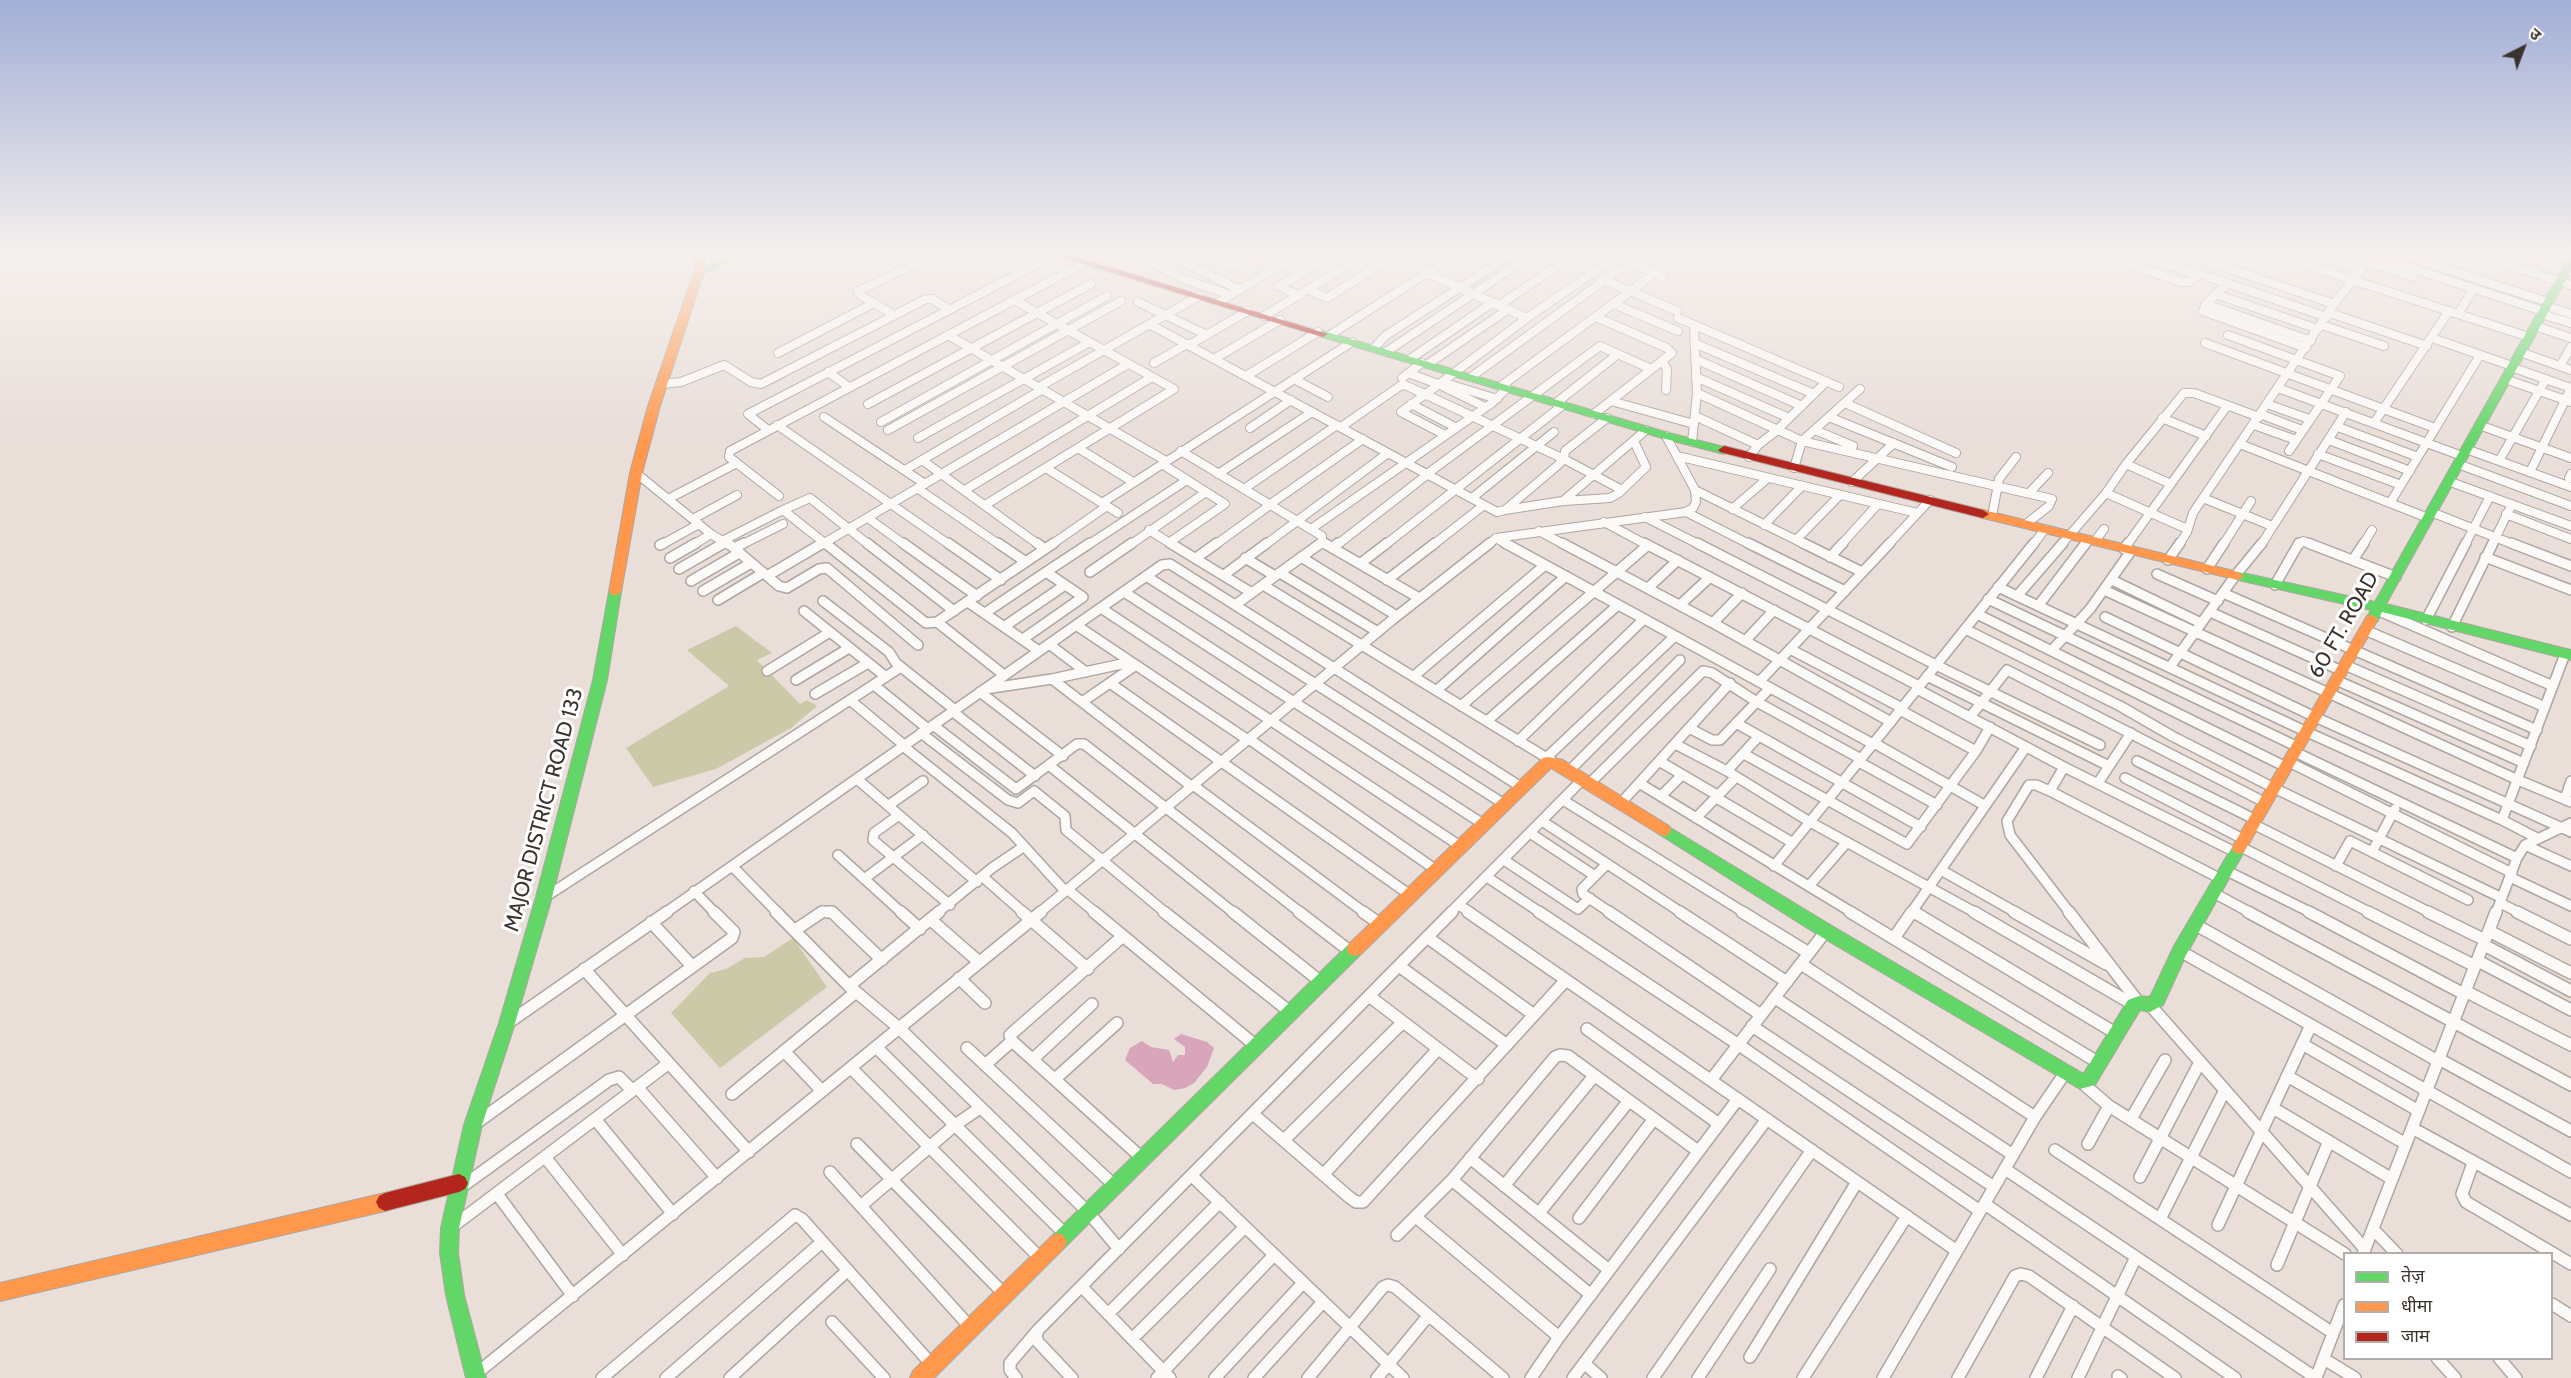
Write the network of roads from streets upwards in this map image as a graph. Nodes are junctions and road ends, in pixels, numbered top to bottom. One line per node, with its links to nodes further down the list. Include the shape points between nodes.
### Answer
1 (684, 316): 91 (street, MAJOR DISTRICT ROAD 133)
2 (848, 316): 62 (street)
3 (891, 316): 91 (street, via 761,384 750,382 724,365 681,382)
4 (934, 316): 79 (street)
5 (983, 316): 44 (street)
6 (1032, 316): 57 (street)
7 (1044, 316): 35 (street)
8 (1071, 316): 35 (street)
9 (1094, 316): 40 (street)
10 (1165, 316): 37 (street)
11 (1170, 316): 45 (street)
12 (1239, 316): 45 (street)
13 (1265, 316): 33 (street)
14 (1353, 316): 42 (street)
15 (1415, 316): 59 (street, via 1385,336)
16 (1435, 316): 59 (street)
17 (1479, 316): 71 (street)
18 (1496, 316): 71 (street)
19 (1523, 316): 32 (street)
20 (1555, 316): 84 (street)
21 (1643, 316): 41 (street)
22 (1679, 316): 38 (street)
23 (2217, 316): 36 (street)
24 (2237, 316): 53 (street)
25 (2286, 316): 39 (street)
26 (2327, 316): 39 (street)
27 (2332, 316): 55 (street)
28 (2446, 316): 46 (street)
29 (2540, 316): 47 (street); 61 (street, 60 FT. ROAD)
30 (2541, 316): 34 (street)
31 (1596, 317): 70 (street, via 1671,350 1671,355); 101 (street)
32 (1527, 318): 80 (street)
33 (1280, 320): 42 (street); 65 (street)
34 (2571, 323)
35 (1057, 324): 40 (street); 68 (street)
36 (2237, 324): 43 (street); 53 (street)
37 (1151, 325): 52 (street); 60 (street)
38 (1694, 326): 50 (street); 89 (street)
39 (2320, 327): 53 (street); 54 (street)
40 (1069, 331): 49 (street); 75 (street)
41 (1678, 331)
42 (1324, 333): 48 (street); 82 (street)
43 (2228, 334): 56 (street); 69 (street)
44 (948, 335): 57 (street); 92 (street)
45 (1207, 335): 52 (street)
46 (2433, 338): 55 (street); 64 (street)
47 (2571, 338)
48 (1352, 342): 59 (street); 87 (street)
49 (1088, 343): 60 (street); 86 (street)
50 (1694, 343): 66 (street); 105 (street)
51 (2205, 343): 56 (street)
52 (1188, 345): 65 (street); 72 (street)
53 (2308, 345): 69 (street)
54 (2384, 346)
55 (2427, 346): 121 (street)
56 (2219, 347): 81 (street)
57 (971, 348): 68 (street); 114 (street)
58 (2571, 348): 67 (street)
59 (1380, 350): 71 (street)
60 (1103, 351): 73 (street); 94 (street)
61 (2520, 352): 74 (street); 78 (street, 60 FT. ROAD)
62 (778, 353)
63 (1618, 354): 76 (street); 106 (street, via 1597,347); 115 (street)
64 (2480, 355): 78 (street); 145 (street)
65 (1214, 359): 82 (street)
66 (1695, 359): 85 (street); 118 (street)
67 (2568, 359): 74 (street)
68 (992, 360): 75 (street); 134 (street)
69 (2298, 360): 81 (street); 98 (street, via 2340,376)
70 (1662, 361): 76 (street); 99 (street, via 1667,369)
71 (1420, 362): 80 (street); 90 (street, via 1405,376)
72 (1154, 363)
73 (1128, 364): 83 (street); 109 (street)
74 (2560, 366): 77 (street)
75 (1005, 367): 86 (street); 147 (street)
76 (1651, 369): 110 (street)
77 (2571, 370)
78 (2509, 371): 88 (street); 102 (street); 139 (street, 60 FT. ROAD)
79 (828, 372): 92 (street); 146 (street, via 748,414)
80 (1453, 372): 84 (street); 90 (street)
81 (2288, 373): 95 (street); 98 (street)
82 (1246, 376): 100 (street)
83 (1152, 377): 124 (street); 143 (street, via 1173,391)
84 (1471, 377): 101 (street)
85 (1696, 377): 104 (street); 130 (street)
86 (1023, 378): 94 (street); 157 (street)
87 (1294, 379): 100 (street); 107 (street)
88 (2546, 380): 96 (street); 102 (street)
89 (1826, 382): 93 (street); 105 (street)
90 (1440, 383): 101 (street); 103 (street); 120 (street)
91 (662, 384): 199 (street, MAJOR DISTRICT ROAD 133)
92 (849, 387): 136 (street)
93 (1839, 387)
94 (1041, 388): 109 (street); 185 (street)
95 (2278, 388): 113 (street); 116 (street)
96 (2571, 388): 111 (street)
97 (1860, 389): 112 (street)
98 (2332, 389): 113 (street); 121 (street)
99 (1666, 390)
100 (1275, 391): 108 (street); 173 (street)
101 (1501, 391): 106 (street); 120 (street)
102 (2539, 391): 111 (street); 156 (street)
103 (1426, 393): 117 (street); 125 (street); 140 (street, via 1400,386)
104 (1697, 393): 132 (street); 149 (street)
105 (1814, 394): 118 (street)
106 (1532, 396): 115 (street); 137 (street)
107 (1328, 397)
108 (1291, 400): 122 (street); 144 (street)
109 (1063, 401): 124 (street); 200 (street)
110 (1611, 401): 126 (street); 132 (street)
111 (2568, 401): 171 (street)
112 (1845, 403): 129 (street); 176 (street)
113 (2320, 403): 123 (street); 133 (street)
114 (868, 404)
115 (1560, 404): 126 (street); 159 (street)
116 (2267, 404): 127 (street); 133 (street)
117 (1411, 405): 141 (street); 153 (street, via 1402,414)
118 (1802, 406): 130 (street)
119 (2227, 406): 127 (street); 131 (street, via 2189,392); 155 (street)
120 (1485, 407): 125 (street)
121 (2384, 409): 135 (street); 145 (street)
122 (1312, 412): 140 (street); 202 (street)
123 (2346, 412): 135 (street); 142 (street)
124 (1087, 415): 143 (street); 218 (street)
125 (1472, 416): 137 (street); 141 (street)
126 (1601, 416): 148 (street); 184 (street, via 1565,452)
127 (2259, 416): 138 (street); 151 (street)
128 (824, 417): 196 (street)
129 (1829, 417): 150 (street); 166 (street)
130 (1789, 418): 149 (street)
131 (2162, 418): 155 (street); 191 (street)
132 (1695, 420): 164 (street); 168 (street)
133 (2309, 420): 151 (street)
134 (881, 422)
135 (2374, 423): 165 (street)
136 (777, 425): 146 (street); 235 (street)
137 (1491, 425): 159 (street); 203 (street)
138 (2254, 425): 160 (street); 167 (street)
139 (2479, 425): 156 (street); 180 (street, 60 FT. ROAD)
140 (1339, 426): 158 (street); 216 (street)
141 (1455, 427): 153 (street)
142 (2338, 427): 161 (street); 179 (street)
143 (1110, 428): 172 (street); 188 (street)
144 (1250, 428)
145 (2435, 428): 165 (street)
146 (768, 430): 190 (street, via 730,451 729,457)
147 (888, 430)
148 (1646, 430): 154 (street); 162 (street)
149 (1777, 430): 163 (street); 168 (street)
150 (1815, 430): 163 (street); 170 (street)
151 (2302, 430): 160 (street)
152 (1554, 432): 169 (street)
153 (1444, 435): 189 (street)
154 (1666, 436): 164 (street); 178 (street)
155 (2206, 436): 210 (street)
156 (2513, 437): 171 (street); 187 (street)
157 (918, 438)
158 (1363, 439): 175 (street); 241 (street)
159 (1520, 439): 169 (street); 217 (street)
160 (2296, 440): 174 (street)
161 (2329, 440): 177 (street); 197 (street)
162 (1634, 441): 204 (street); 219 (street, via 1646,467)
163 (1802, 441): 186 (street); 194 (street)
164 (1692, 442): 181 (street)
165 (2426, 442): 179 (street); 180 (street)
166 (1894, 444): 186 (street); 192 (street)
167 (2240, 444): 195 (street); 229 (street)
168 (1758, 445): 181 (street)
169 (1537, 446): 184 (street); 228 (street)
170 (1853, 446)
171 (2541, 447): 183 (street); 198 (street)
172 (1078, 448): 193 (street); 208 (street)
173 (1181, 451): 188 (street); 202 (street)
174 (2289, 451)
175 (1388, 453): 189 (street); 256 (street)
176 (1956, 453)
177 (2318, 454): 195 (street); 211 (street)
178 (1677, 456): 205 (street); 220 (street)
179 (2418, 456): 197 (street)
180 (2462, 456): 187 (street); 207 (street, 60 FT. ROAD); 242 (street)
181 (1749, 457): 194 (street)
182 (2016, 457): 214 (street)
183 (2571, 458)
184 (1564, 459): 204 (street); 245 (street)
185 (922, 460): 196 (street); 200 (street)
186 (1876, 460): 209 (street); 214 (street)
187 (2499, 461): 198 (street)
188 (1164, 462): 206 (street); 208 (street)
189 (1407, 462): 203 (street); 267 (street)
190 (737, 464): 226 (street); 230 (street)
191 (2126, 464): 210 (street); 223 (street)
192 (1952, 467)
193 (1046, 468): 236 (street); 240 (street)
194 (1794, 468): 209 (street)
195 (2308, 469): 234 (street); 262 (street)
196 (905, 470): 212 (street)
197 (2410, 471): 211 (street)
198 (2530, 472): 215 (street)
199 (636, 473): 230 (street); 543 (street, MAJOR DISTRICT ROAD 133, via 600,680)
200 (942, 473): 212 (street); 218 (street)
201 (2048, 473): 222 (street)
202 (1218, 474): 216 (street)
203 (1428, 474): 217 (street); 286 (street)
204 (1593, 476): 219 (street); 232 (street)
205 (1768, 478): 213 (street); 243 (street)
206 (1187, 480): 221 (street); 306 (street)
207 (2448, 481): 227 (street); 252 (street, 60 FT. ROAD)
208 (1133, 482): 236 (street)
209 (1852, 482): 231 (street)
210 (2171, 484): 247 (street)
211 (2401, 485): 234 (street)
212 (921, 486): 235 (street); 299 (street)
213 (1802, 486): 225 (street); 261 (street)
214 (1997, 486): 222 (street); 253 (street)
215 (2571, 487)
216 (1244, 489): 241 (street)
217 (1456, 489): 228 (street); 301 (street)
218 (965, 490): 240 (street)
219 (1622, 490): 232 (street, via 1610,498)
220 (1695, 490): 243 (street); 246 (street, via 1696,502)
221 (1206, 492): 270 (street); 282 (street, via 1224,506)
222 (2029, 493): 260 (street, via 2049,497 2052,502)
223 (2106, 493): 247 (street); 274 (street)
224 (737, 495): 257 (street)
225 (1840, 495): 238 (street); 278 (street)
226 (779, 496)
227 (2490, 496): 239 (street); 265 (street)
228 (1472, 498): 237 (street)
229 (2203, 498): 251 (street); 269 (street)
230 (668, 499): 257 (street)
231 (1930, 500): 249 (street); 253 (street)
232 (1563, 501): 245 (street)
233 (2251, 501): 251 (street)
234 (2390, 503): 252 (street)
235 (892, 504): 255 (street); 320 (street)
236 (1104, 504): 248 (street); 287 (street)
237 (1484, 504): 245 (street, via 1497,512); 321 (street)
238 (1878, 504): 249 (street); 290 (street)
239 (2512, 504): 250 (street); 263 (street)
240 (985, 505): 287 (street)
241 (1269, 505): 256 (street); 294 (street)
242 (2571, 506)
243 (1732, 509): 261 (street)
244 (783, 510): 266 (street, via 810,498); 279 (street); 281 (street)
245 (1505, 510)
246 (1686, 512): 254 (street); 332 (street)
247 (2150, 512): 269 (street); 289 (street)
248 (1118, 513)
249 (1917, 513): 308 (street)
250 (2506, 514): 275 (street); 277 (street)
251 (2242, 515): 262 (street); 305 (street)
252 (2430, 515): 265 (street); 318 (street, 60 FT. ROAD)
253 (1992, 516): 260 (street)
254 (1645, 517): 258 (street); 349 (street)
255 (868, 518): 266 (street); 336 (street)
256 (1297, 520): 267 (street); 295 (street)
257 (696, 521): 273 (street); 285 (street)
258 (1604, 522): 272 (street); 284 (street)
259 (783, 524): 288 (street)
260 (2026, 524): 268 (street)
261 (1764, 525): 278 (street)
262 (2272, 526): 316 (street)
263 (2571, 526)
264 (2104, 528): 280 (street)
265 (2473, 528): 275 (street); 360 (street)
266 (848, 529): 281 (street); 353 (street)
267 (1311, 529): 283 (street, via 1322,536)
268 (2045, 529): 274 (street); 326 (street)
269 (2187, 529): 297 (street)
270 (1149, 530): 282 (street); 307 (street)
271 (2372, 530): 298 (street)
272 (1539, 531): 276 (street); 309 (street)
273 (711, 534): 279 (street); 293 (street)
274 (2068, 535): 280 (street); 337 (street)
275 (2496, 536): 292 (street); 303 (street)
276 (1496, 538): 302 (street); 339 (street)
277 (2571, 539)
278 (1796, 540): 290 (street)
279 (725, 541): 288 (street); 304 (street)
280 (2091, 541): 289 (street); 347 (street)
281 (825, 542): 310 (street); 361 (street, via 926,623)
282 (1170, 542): 294 (street)
283 (1322, 542): 286 (street); 291 (street)
284 (1648, 544): 296 (street); 309 (street)
285 (660, 545)
286 (1332, 548): 301 (street)
287 (1045, 549): 299 (street)
288 (736, 550): 300 (street); 319 (street)
289 (2127, 550): 297 (street); 322 (street)
290 (1830, 556): 308 (street)
291 (1301, 557): 311 (street); 357 (street)
292 (2485, 557): 329 (street); 367 (street)
293 (670, 558)
294 (1196, 558): 313 (street)
295 (1245, 558): 311 (street); 313 (street)
296 (1678, 560): 317 (street); 327 (street)
297 (2168, 560): 305 (street)
298 (2353, 560): 318 (street); 325 (street, via 2301,541)
299 (1026, 562): 320 (street)
300 (751, 563): 310 (street); 330 (street)
301 (1361, 563): 321 (street)
302 (1545, 565): 315 (street); 402 (street)
303 (2571, 566)
304 (679, 569)
305 (2207, 569): 316 (street)
306 (1046, 572): 323 (street); 355 (street)
307 (1090, 572)
308 (1862, 572): 332 (street)
309 (1616, 573): 327 (street); 331 (street)
310 (765, 574): 341 (street); 380 (street, via 778,586 787,588 827,568)
311 (1277, 574): 324 (street); 372 (street)
312 (2157, 574): 338 (street)
313 (1224, 575): 334 (street)
314 (1146, 576): 333 (street); 344 (street, via 1170,564); 409 (street)
315 (1566, 576): 331 (street); 415 (street)
316 (2235, 576): 325 (street); 338 (street)
317 (1710, 577): 335 (street); 346 (street)
318 (2396, 577): 350 (street, 60 FT. ROAD)
319 (691, 580)
320 (1001, 580): 336 (street)
321 (1387, 580): 339 (street)
322 (2112, 580): 328 (street); 363 (street)
323 (1065, 585): 366 (street); 376 (street, via 1083,597)
324 (1263, 585): 334 (street); 379 (street)
325 (2275, 585): 350 (street)
326 (1998, 587): 337 (street); 340 (street)
327 (1648, 588): 346 (street)
328 (2104, 590): 364 (street); 373 (street)
329 (2571, 590)
330 (703, 591)
331 (1593, 591): 345 (street); 425 (street)
332 (1845, 591): 349 (street)
333 (1124, 592): 348 (street); 421 (street)
334 (1252, 593): 344 (street)
335 (1742, 593): 351 (street); 362 (street)
336 (977, 596): 343 (street)
337 (2017, 596): 347 (street)
338 (2220, 597): 354 (street); 384 (street)
339 (1419, 598): 357 (street)
340 (1988, 598): 356 (street); 375 (street)
341 (718, 600)
342 (823, 601): 395 (street, via 889,652)
343 (968, 602): 353 (street); 355 (street)
344 (1236, 605): 396 (street)
345 (1618, 605): 359 (street); 432 (street)
346 (1680, 605): 362 (street)
347 (2038, 606): 364 (street)
348 (1101, 608): 365 (street); 431 (street)
349 (1828, 608): 368 (street); 393 (street)
350 (2378, 608): 360 (street); 370 (street, 60 FT. ROAD); 412 (street)
351 (1774, 610): 368 (street); 377 (street)
352 (804, 611): 371 (street)
353 (954, 611): 361 (street)
354 (2210, 612): 363 (street); 400 (street)
355 (985, 613): 366 (street)
356 (1977, 614): 369 (street); 383 (street)
357 (1397, 616): 372 (street)
358 (2105, 617): 386 (street)
359 (1644, 619): 374 (street); 443 (street)
360 (2426, 620): 367 (street)
361 (937, 622): 401 (street)
362 (1713, 622): 377 (street)
363 (2201, 623): 373 (street)
364 (2076, 624): 375 (street); 394 (street)
365 (1076, 625): 378 (street); 392 (street)
366 (1005, 626): 376 (street)
367 (2452, 627): 387 (street)
368 (1809, 628): 382 (street); 414 (street)
369 (1965, 629): 393 (street); 480 (street)
370 (2365, 630): 384 (street, 60 FT. ROAD); 426 (street)
371 (830, 632): 381 (street); 398 (street)
372 (1378, 632): 379 (street)
373 (2194, 632): 386 (street); 418 (street)
374 (1674, 636): 407 (street); 454 (street)
375 (2065, 636): 383 (street); 453 (street)
376 (1023, 639): 385 (street)
377 (1745, 641): 390 (street)
378 (1049, 644): 385 (street); 399 (street)
379 (1363, 644): 396 (street); 402 (street)
380 (918, 645)
381 (849, 648): 391 (street); 406 (street)
382 (1790, 649): 390 (street); 427 (street)
383 (2052, 650): 453 (street)
384 (2354, 650): 400 (street, 60 FT. ROAD); 438 (street)
385 (1040, 651): 401 (street)
386 (2180, 652): 394 (street); 430 (street)
387 (2568, 655): 412 (street)
388 (1680, 660): 463 (street)
389 (2015, 660): 397 (street)
390 (1779, 661): 407 (street); 433 (street)
391 (868, 663): 404 (street); 419 (street)
392 (1134, 663): 399 (street); 408 (street); 442 (street)
393 (1936, 665): 403 (street); 417 (street)
394 (2170, 666): 439 (street)
395 (901, 667): 404 (street); 428 (street)
396 (1335, 668): 409 (street); 479 (street)
397 (2007, 670): 417 (street); 440 (street)
398 (767, 671)
399 (1086, 672): 405 (street)
400 (2341, 672): 418 (street, 60 FT. ROAD); 448 (street); 459 (street)
401 (1004, 675): 416 (street)
402 (1414, 676): 415 (street)
403 (1927, 676): 414 (street); 424 (street)
404 (886, 677): 411 (street)
405 (1052, 679): 416 (street); 422 (street)
406 (796, 680)
407 (1760, 682): 413 (street)
408 (1110, 683): 422 (street); 458 (street)
409 (1316, 683): 421 (street); 490 (street)
410 (1730, 683): 423 (street); 436 (street); 472 (street, via 1703,671)
411 (874, 685): 420 (street); 437 (street)
412 (2553, 686): 426 (street)
413 (1770, 688): 423 (street); 444 (street)
414 (1918, 688): 427 (street); 429 (street)
415 (1437, 690): 425 (street)
416 (982, 691): 428 (street); 452 (street)
417 (1990, 692): 424 (street); 447 (street)
418 (2329, 693): 430 (street, 60 FT. ROAD); 469 (street)
419 (815, 694)
420 (850, 700): 446 (street); 543 (street)
421 (1294, 701): 431 (street); 504 (street)
422 (1082, 702): 477 (street)
423 (1757, 702): 434 (street); 455 (street)
424 (1981, 702): 429 (street); 462 (street)
425 (1461, 706): 432 (street)
426 (2545, 707): 438 (street)
427 (1901, 709): 433 (street); 450 (street)
428 (954, 711): 437 (street); 466 (street)
429 (1970, 717): 435 (street)
430 (2315, 717): 439 (street, 60 FT. ROAD); 495 (street)
431 (1271, 720): 442 (street); 515 (street)
432 (1487, 722): 443 (street)
433 (1891, 722): 444 (street)
434 (1736, 723): 436 (street, via 1716,742); 441 (street)
435 (1990, 727): 449 (street); 450 (street)
436 (1689, 728): 445 (street)
437 (928, 729): 446 (street); 476 (street, via 1014,789); 481 (street, via 1008,800 1018,802)
438 (2536, 730): 448 (street)
439 (2307, 732): 453 (street, 60 FT. ROAD); 500 (street)
440 (2131, 733): 462 (street); 489 (street)
441 (1759, 736): 451 (street); 474 (street)
442 (1248, 739): 458 (street); 529 (street)
443 (1518, 741): 454 (street)
444 (1874, 743): 455 (street); 478 (street)
445 (1675, 744): 456 (street); 464 (street)
446 (904, 746): 467 (street); 516 (street, via 1012,833)
447 (2100, 746)
448 (2530, 746): 459 (street)
449 (2026, 747): 461 (street); 494 (street)
450 (1976, 751): 478 (street)
451 (1744, 754): 464 (street); 487 (street)
452 (1063, 756): 460 (street); 496 (street, via 1077,744 1084,744)
453 (2292, 757): 480 (street, 60 FT. ROAD); 488 (street); 497 (street)
454 (1549, 760): 463 (street); 479 (street)
455 (1860, 760): 474 (street); 493 (street)
456 (1659, 761): 465 (street); 473 (street)
457 (2137, 761): 503 (street)
458 (1221, 762): 477 (street); 542 (street)
459 (2524, 763): 469 (street)
460 (1050, 766): 466 (street); 507 (street)
461 (2064, 766): 475 (street); 482 (street)
462 (2109, 766): 475 (street)
463 (1569, 771): 472 (street)
464 (1731, 774): 484 (street); 502 (street)
465 (1682, 775): 483 (street); 484 (street)
466 (1035, 776): 476 (street)
467 (857, 778): 492 (street); 525 (street)
468 (2124, 778): 517 (street)
469 (2518, 780): 486 (street); 495 (street)
470 (923, 781): 492 (street)
471 (2571, 781): 486 (street)
472 (1585, 782): 485 (street); 491 (street)
473 (1639, 783): 483 (street); 491 (street)
474 (1842, 783): 487 (street); 505 (street)
475 (2098, 783): 517 (street)
476 (1025, 784): 481 (street)
477 (1192, 785): 496 (street); 554 (street)
478 (1951, 785): 493 (street); 494 (street)
479 (1521, 787): 490 (street)
480 (2274, 788): 489 (street, 60 FT. ROAD); 510 (street)
481 (1034, 791): 523 (street, via 1065,816 1066,830)
482 (2050, 791): 531 (street); 573 (street, via 2029,785 2007,828)
483 (1660, 796): 499 (street)
484 (1716, 796): 499 (street); 512 (street)
485 (1563, 800): 501 (street); 566 (street)
486 (2568, 800)
487 (1827, 801): 502 (street); 505 (street, via 1905,844 1911,843)
488 (2399, 801): 497 (street); 521 (street)
489 (2266, 803): 503 (street, 60 FT. ROAD)
490 (1504, 804): 504 (street)
491 (1620, 804): 558 (street)
492 (889, 805): 498 (street)
493 (1937, 805): 505 (street)
494 (1984, 805): 530 (street)
495 (2509, 805): 500 (street); 506 (street)
496 (1166, 807): 507 (street); 565 (street)
497 (2393, 814): 510 (street); 532 (street)
498 (899, 815): 509 (street); 520 (street, via 872,837)
499 (1696, 818): 526 (street)
500 (2502, 820): 511 (street)
501 (1542, 821): 508 (street); 524 (street)
502 (1810, 822): 512 (street); 513 (street)
503 (2255, 822): 517 (street, 60 FT. ROAD); 527 (street)
504 (1483, 824): 515 (street)
505 (1921, 827)
506 (2568, 827): 511 (street)
507 (1134, 833): 523 (street); 579 (street)
508 (1530, 833): 522 (street); 533 (street)
509 (923, 836): 520 (street); 536 (street)
510 (2379, 837): 518 (street); 546 (street)
511 (2537, 838): 514 (street)
512 (1793, 843): 526 (street)
513 (1847, 843): 537 (street); 538 (street)
514 (2525, 844): 521 (street); 528 (street)
515 (1460, 846): 529 (street)
516 (1023, 847): 536 (street); 539 (street)
517 (2241, 847): 531 (street, 60 FT. ROAD); 569 (street)
518 (2372, 852): 527 (street, via 2350,841); 545 (street)
519 (838, 855): 535 (street)
520 (894, 857): 535 (street); 547 (street)
521 (2517, 858): 532 (street)
522 (1504, 860): 534 (street); 544 (street, via 1578,909)
523 (1101, 861): 539 (street); 590 (street)
524 (1607, 864): 533 (street); 580 (street)
525 (732, 866): 540 (street); 557 (street)
526 (1774, 866): 537 (street)
527 (2336, 866): 562 (street)
528 (2571, 866)
529 (1436, 870): 542 (street)
530 (1941, 870): 538 (street); 573 (street)
531 (2224, 875): 541 (street, 60 FT. ROAD); 583 (street, via 2342,928)
532 (2511, 875): 546 (street); 549 (street)
533 (1595, 876): 544 (street, via 1581,892)
534 (1487, 877): 548 (street); 606 (street)
535 (864, 879): 556 (street)
536 (980, 879): 547 (street); 552 (street)
537 (1809, 886): 561 (street)
538 (1930, 886): 550 (street); 588 (street)
539 (1066, 890): 552 (street); 559 (street)
540 (694, 891): 553 (street); 571 (street, via 735,935)
541 (2214, 893): 555 (street, 60 FT. ROAD); 595 (street)
542 (1410, 895): 554 (street)
543 (544, 897): 596 (street, MAJOR DISTRICT ROAD 133)
544 (1590, 898): 593 (street)
545 (2468, 900)
546 (2501, 901): 562 (street); 563 (street)
547 (950, 905): 551 (street)
548 (1459, 905): 560 (street); 578 (street)
549 (2571, 906)
550 (1913, 911): 561 (street); 602 (street)
551 (932, 920): 556 (street); 568 (street)
552 (1031, 920): 568 (street); 575 (street)
553 (651, 922): 571 (street); 574 (street)
554 (1380, 924): 565 (street)
555 (2196, 925): 564 (street, 60 FT. ROAD); 615 (street)
556 (920, 929): 567 (street)
557 (795, 930): 567 (street, via 823,911 832,912); 581 (street)
558 (1826, 931): 566 (street); 621 (street)
559 (1123, 936): 575 (street); 608 (street)
560 (1427, 937): 572 (street); 592 (street)
561 (1893, 938): 618 (street)
562 (2486, 939): 569 (street); 576 (street); 582 (street)
563 (2571, 939)
564 (2180, 951): 588 (street, 60 FT. ROAD, via 2157,1000); 599 (street)
565 (1351, 952): 579 (street)
566 (1809, 953): 570 (street)
567 (882, 960): 581 (street)
568 (979, 962): 577 (street)
569 (2476, 963): 583 (street); 589 (street)
570 (1801, 964): 580 (street); 641 (street)
571 (692, 966): 591 (street)
572 (1399, 966): 584 (street); 605 (street)
573 (2111, 967): 588 (street)
574 (584, 969): 591 (street); 596 (street)
575 (1088, 969): 603 (street, via 1012,1031)
576 (2571, 973)
577 (959, 978): 586 (street); 600 (street)
578 (1566, 980): 592 (street); 626 (street)
579 (1321, 982): 590 (street)
580 (1787, 982): 585 (street)
581 (852, 989): 600 (street); 612 (street)
582 (2571, 991)
583 (2465, 993): 595 (street); 607 (street)
584 (1369, 996): 594 (street); 640 (street)
585 (1775, 998): 593 (street); 663 (street)
586 (986, 1003)
587 (1092, 1004): 613 (street)
588 (2141, 1004): 602 (street, 60 FT. ROAD); 616 (street)
589 (2571, 1010)
590 (1290, 1012): 608 (street)
591 (625, 1014): 617 (street); 647 (street)
592 (1534, 1015): 605 (street)
593 (1761, 1015): 598 (street)
594 (1403, 1022): 611 (street); 653 (street)
595 (2453, 1022): 615 (street); 628 (street)
596 (507, 1023): 647 (street, MAJOR DISTRICT ROAD 133)
597 (1117, 1023): 624 (street)
598 (1752, 1026): 606 (street); 685 (street)
599 (2311, 1026): 604 (street); 632 (street)
600 (898, 1028): 609 (street); 637 (street)
601 (1587, 1029): 646 (street)
602 (2117, 1034): 618 (street, 60 FT. ROAD)
603 (1012, 1041): 613 (street); 619 (street)
604 (2302, 1044): 623 (street); 639 (street)
605 (1508, 1045): 625 (street)
606 (1739, 1045): 626 (street); 689 (street)
607 (2571, 1045)
608 (1256, 1046): 667 (street)
609 (876, 1047): 620 (street); 648 (street)
610 (967, 1048): 619 (street)
611 (1438, 1049): 625 (street); 672 (street)
612 (784, 1051): 631 (street); 633 (street)
613 (1033, 1059): 624 (street)
614 (2165, 1060): 644 (street)
615 (2439, 1060): 632 (street); 651 (street)
616 (2200, 1062): 630 (street); 652 (street)
617 (669, 1063): 629 (street); 662 (street)
618 (2099, 1063): 627 (street, 60 FT. ROAD, via 2089,1080)
619 (986, 1065): 682 (street)
620 (851, 1068): 631 (street); 658 (street)
621 (2065, 1073): 627 (street); 641 (street)
622 (1594, 1076): 635 (street); 666 (street, via 1568,1056 1555,1057); 683 (street)
623 (2288, 1076): 638 (street); 657 (street)
624 (1055, 1079): 667 (street)
625 (1478, 1079): 672 (street, via 1368,1199 1356,1202)
626 (1711, 1080): 634 (street)
627 (2080, 1082): 636 (street)
628 (2571, 1085)
629 (634, 1089): 642 (street); 675 (street); 681 (street, via 613,1077)
630 (2225, 1090): 650 (street); 665 (street)
631 (822, 1091): 662 (street)
632 (2427, 1091): 639 (street); 671 (street)
633 (732, 1094)
634 (1738, 1099): 643 (street); 646 (street)
635 (1628, 1102): 645 (street); 692 (street)
636 (2109, 1106): 644 (street); 656 (street)
637 (980, 1108): 648 (street); 690 (street)
638 (2272, 1108): 650 (street); 654 (street)
639 (2419, 1110): 649 (street)
640 (1253, 1114): 653 (street); 673 (street)
641 (2035, 1117): 663 (street)
642 (595, 1119): 664 (street); 691 (street)
643 (1767, 1119): 659 (street); 748 (street)
644 (2131, 1119): 652 (street)
645 (1653, 1120): 661 (street); 696 (street)
646 (1719, 1124): 661 (street)
647 (473, 1125): 681 (street, MAJOR DISTRICT ROAD 133)
648 (955, 1125): 658 (street); 703 (street)
649 (2412, 1128): 657 (street); 668 (street)
650 (2261, 1131): 680 (street); 684 (street)
651 (2571, 1131)
652 (2160, 1138): 665 (street); 674 (street)
653 (1284, 1140): 672 (street)
654 (2329, 1141): 676 (street); 684 (street)
655 (857, 1144): 677 (street)
656 (2088, 1144)
657 (2406, 1144): 676 (street)
658 (929, 1147): 677 (street); 716 (street)
659 (1812, 1150): 679 (street); 769 (street)
660 (2055, 1150): 697 (street)
661 (1698, 1151): 721 (street)
662 (749, 1152): 675 (street)
663 (2013, 1155): 669 (street)
664 (545, 1157): 686 (street); 713 (street)
665 (2192, 1157): 680 (street); 697 (street)
666 (1470, 1158): 678 (street); 683 (street)
667 (1143, 1159): 682 (street)
668 (2474, 1163): 693 (street); 710 (street, via 2462,1194 2466,1202)
669 (2005, 1168): 685 (street); 715 (street)
670 (830, 1172): 688 (street)
671 (2571, 1172)
672 (1324, 1174)
673 (1192, 1176): 687 (street); 706 (street)
674 (2140, 1177)
675 (717, 1178): 691 (street)
676 (2392, 1179): 702 (street)
677 (892, 1180): 688 (street); 725 (street)
678 (1452, 1180): 695 (street); 726 (street)
679 (1857, 1182): 694 (street); 744 (street)
680 (2236, 1185): 698 (street); 699 (street)
681 (458, 1186): 701 (street, MAJOR DISTRICT ROAD 133); 724 (street)
682 (1115, 1186): 690 (street)
683 (1504, 1186): 692 (street)
684 (2309, 1186): 698 (street); 708 (street)
685 (1994, 1187): 689 (street)
686 (497, 1194): 701 (street); 727 (street)
687 (1220, 1202): 700 (street); 733 (street)
688 (862, 1205): 737 (street)
689 (1982, 1208): 707 (street); 728 (street)
690 (1088, 1212): 703 (street); 706 (street)
691 (673, 1214): 713 (street)
692 (1539, 1214): 721 (street)
693 (2571, 1215)
694 (1907, 1216): 707 (street); 771 (street)
695 (1417, 1218): 704 (street); 742 (street)
696 (1579, 1218)
697 (2160, 1219): 741 (street)
698 (2294, 1222): 711 (street); 718 (street)
699 (2218, 1225)
700 (1245, 1227): 714 (street); 743 (street)
701 (450, 1228): 751 (street, MAJOR DISTRICT ROAD 133, via 455,1295)
702 (2373, 1228): 708 (street); 709 (street)
703 (1065, 1234): 716 (street)
704 (1397, 1235)
705 (822, 1242): 720 (street); 753 (street, via 795,1215); 754 (street)
706 (1119, 1249): 723 (street)
707 (1957, 1251): 772 (street)
708 (2364, 1252)
709 (2395, 1252)
710 (2551, 1252)
711 (2343, 1253)
712 (2553, 1253): 717 (street)
713 (623, 1255): 727 (street)
714 (1274, 1255): 722 (street); 752 (street)
715 (2136, 1257): 728 (street); 778 (street)
716 (1041, 1258): 725 (street)
717 (2571, 1264)
718 (2277, 1265)
719 (1770, 1269): 770 (street)
720 (848, 1270): 750 (street); 755 (street)
721 (1609, 1270): 726 (street)
722 (1303, 1283): 729 (street); 760 (street)
723 (1082, 1287): 733 (street); 740 (street)
724 (0, 1292)
725 (1005, 1294): 737 (street)
726 (1591, 1294): 742 (street)
727 (573, 1296): 751 (street)
728 (2117, 1297): 739 (street); 777 (street)
729 (1323, 1302): 738 (street); 761 (street)
730 (2553, 1305): 735 (street)
731 (2073, 1306): 739 (street); 773 (street, via 2029,1276 2015,1276); 774 (street)
732 (2343, 1308): 741 (street)
733 (1108, 1314): 743 (street)
734 (1428, 1316): 738 (street, via 1388,1285); 749 (street); 765 (street)
735 (2571, 1316)
736 (832, 1322): 756 (street)
737 (971, 1328): 750 (street)
738 (1350, 1328): 749 (street); 762 (street)
739 (2102, 1328): 775 (street); 776 (street)
740 (1038, 1330): 758 (street, via 1010,1362); 759 (street, via 1038,1342)
741 (2333, 1333): 745 (street)
742 (1559, 1337): 766 (street)
743 (1132, 1339): 752 (street)
744 (1750, 1357)
745 (2324, 1359): 778 (street); 779 (street)
746 (2438, 1360): 780 (street)
747 (2504, 1361): 781 (street)
748 (1584, 1363): 767 (street); 768 (street)
749 (1388, 1364): 763 (street); 764 (street)
750 (933, 1366): 757 (street)
751 (476, 1376)
752 (1163, 1376)
753 (602, 1378)
754 (666, 1378)
755 (730, 1378)
756 (884, 1378)
757 (920, 1378)
758 (1016, 1378)
759 (1072, 1378)
760 (1215, 1378)
761 (1254, 1378)
762 (1308, 1378)
763 (1377, 1378)
764 (1403, 1378)
765 (1503, 1378)
766 (1531, 1378)
767 (1573, 1378)
768 (1601, 1378)
769 (1653, 1378)
770 (1698, 1378)
771 (1803, 1378)
772 (1883, 1378)
773 (1958, 1378)
774 (2036, 1378)
775 (2078, 1378)
776 (2175, 1378)
777 (2235, 1378)
778 (2316, 1378)
779 (2355, 1378)
780 (2455, 1378)
781 (2516, 1378)

